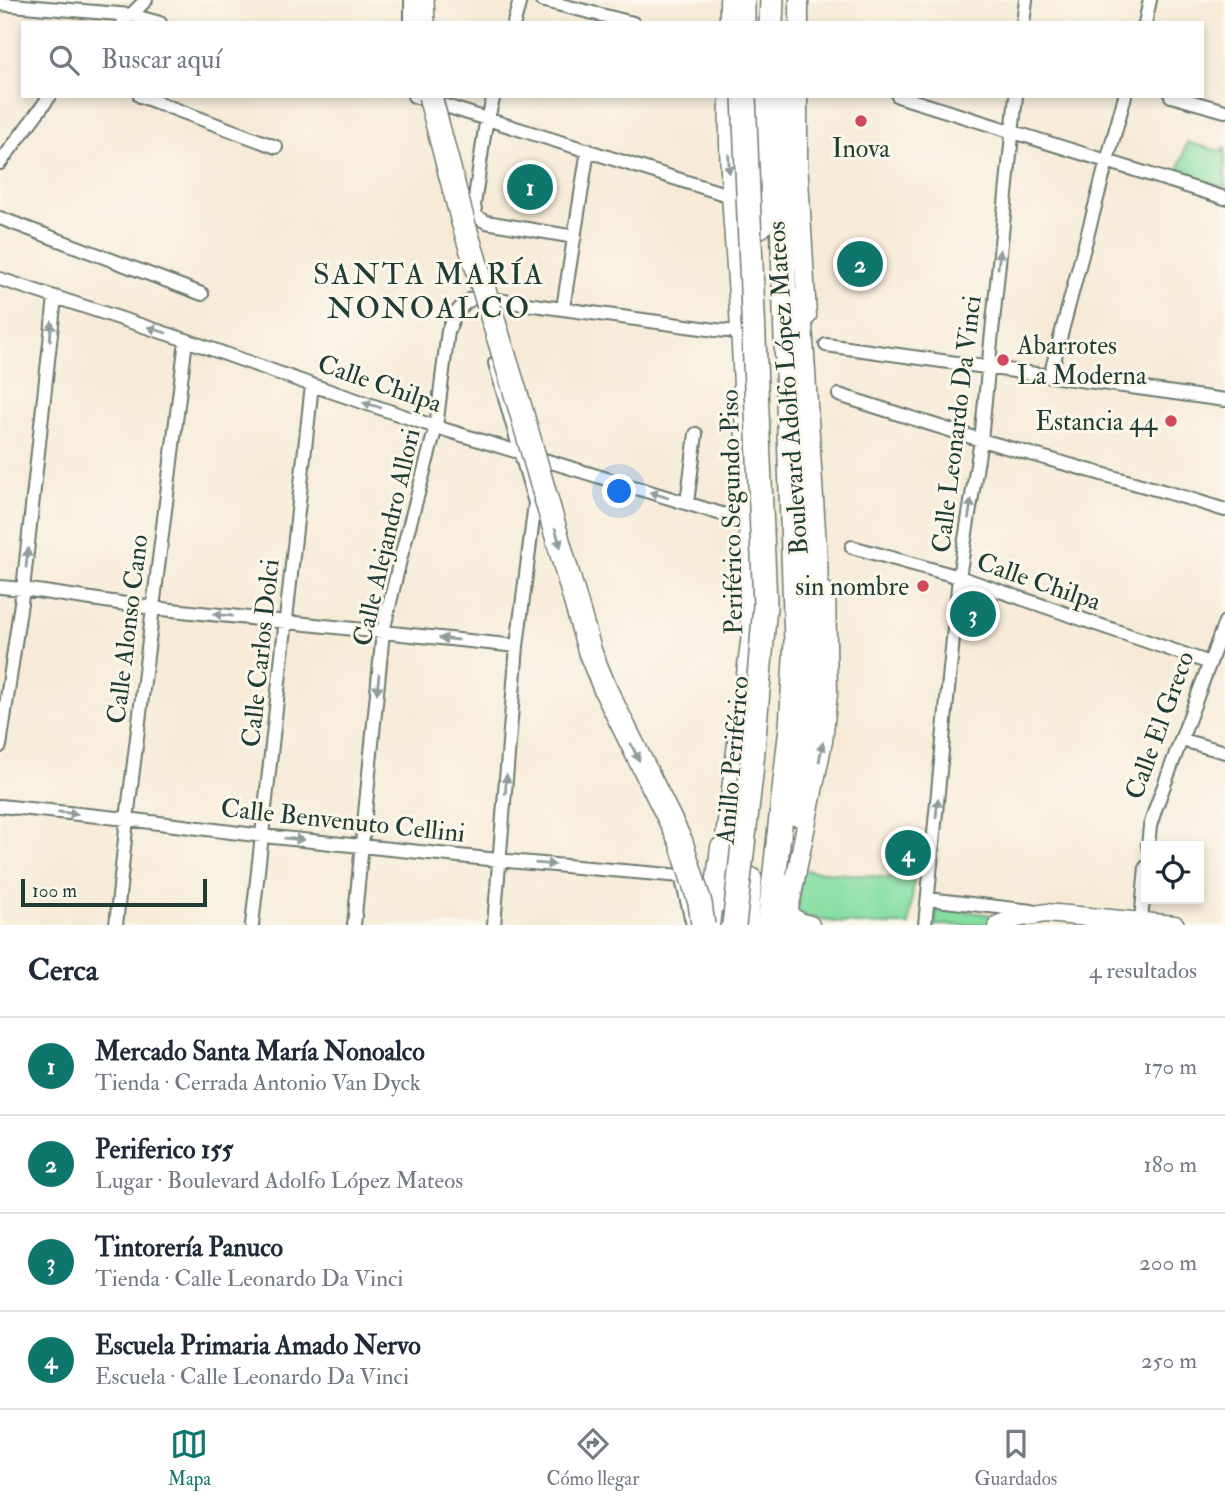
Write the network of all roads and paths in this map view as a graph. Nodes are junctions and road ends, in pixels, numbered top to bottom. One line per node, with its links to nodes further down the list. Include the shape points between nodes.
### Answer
1 (146, 0): 15 (street)
2 (411, 0): 16 (street)
3 (422, 0): 17 (highway)
4 (520, 0): 18 (street)
5 (541, 0): 19 (street)
6 (729, 0): 20 (main road)
7 (743, 0): 21 (highway)
8 (757, 0): 22 (highway)
9 (772, 0): 23 (highway)
10 (778, 0): 24 (highway)
11 (799, 0): 25 (main road)
12 (1026, 0): 26 (street)
13 (1150, 0): 27 (street)
14 (0, 4): 15 (street)
15 (127, 19)
16 (411, 21)
17 (423, 21)
18 (515, 21)
19 (625, 21)
20 (729, 21)
21 (743, 21)
22 (758, 21)
23 (771, 21)
24 (778, 21)
25 (799, 21)
26 (1023, 21)
27 (1145, 21)
28 (49, 98): 49 (street)
29 (145, 98): 46 (street)
30 (421, 98): 58 (street)
31 (421, 98): 104 (highway, one-way to 104, bridge, via 519,404 590,652 681,842)
32 (424, 98): 44 (street)
33 (494, 98): 44 (street)
34 (729, 98): 50 (main road, Boulevard Adolfo López Mateos, one-way to 50)
35 (744, 98): 107 (highway, Periférico Segundo Piso, bridge, via 765,605)
36 (758, 98): 51 (highway, Anillo Periférico)
37 (798, 98): 97 (main road, Boulevard Adolfo López Mateos, one-way to 37, via 823,741 828,693 825,556 810,386)
38 (905, 98): 45 (street)
39 (1016, 98): 45 (street, Calle Leonardo Da Vinci)
40 (1124, 98): 48 (street)
41 (1178, 98): 43 (street)
42 (775, 101): 97 (highway, Anillo Periférico, via 789,639); 97 (highway, via 792,179 816,570 814,696)
43 (1225, 111)
44 (488, 120): 47 (street); 54 (street, via 476,216 486,222)
45 (1012, 131): 48 (street); 63 (street, Calle Leonardo Da Vinci, one-way to 45)
46 (276, 147)
47 (588, 150): 50 (street); 54 (street)
48 (1107, 160): 52 (street); 64 (street)
49 (0, 163)
50 (730, 196): 60 (main road, Boulevard Adolfo López Mateos)
51 (760, 198): 106 (highway, via 744,257 753,639 728,833); 108 (highway, Anillo Periférico, via 770,641)
52 (1225, 198)
53 (0, 218): 56 (street)
54 (575, 237): 59 (street)
55 (0, 279): 57 (street, Calle Chilpa)
56 (202, 294)
57 (55, 297): 61 (street, Calle Chilpa, one-way to 57); 78 (street, one-way to 57)
58 (475, 297): 59 (street); 68 (street, Calle Alejandro Allori, via 455,314 448,331); 71 (street)
59 (564, 308): 60 (street)
60 (740, 332): 74 (main road, Boulevard Adolfo López Mateos)
61 (186, 340): 65 (street, Calle Chilpa); 79 (street, Calle Alonso Cano)
62 (826, 345): 63 (street)
63 (987, 368): 64 (street); 70 (street, Calle Leonardo Da Vinci)
64 (1050, 376): 67 (street)
65 (312, 385): 68 (street, Calle Chilpa, one-way to 65); 80 (street, Calle Carlos Dolci)
66 (839, 395): 70 (street)
67 (1225, 400)
68 (436, 427): 71 (street, Calle Chilpa); 82 (street, Calle Alejandro Allori)
69 (696, 434): 72 (street)
70 (981, 440): 73 (street); 76 (street, Calle Leonardo Da Vinci, one-way to 70)
71 (521, 453): 72 (street, Calle Chilpa, one-way to 71); 83 (street, via 535,503)
72 (687, 503): 74 (street, Calle Chilpa)
73 (1225, 510)
74 (748, 522): 105 (main road, Boulevard Adolfo López Mateos, via 743,640)
75 (852, 547): 76 (street, Calle Chilpa)
76 (959, 577): 84 (street, Calle Chilpa); 94 (street, Calle Leonardo Da Vinci, one-way to 76)
77 (0, 587): 78 (street)
78 (23, 589): 79 (street); 86 (street)
79 (153, 608): 80 (street, one-way to 79); 89 (street, Calle Alonso Cano)
80 (286, 622): 82 (street); 90 (street, Calle Carlos Dolci)
81 (1225, 622): 84 (street, Calle El Greco)
82 (383, 632): 83 (street, one-way to 82); 92 (street, Calle Alejandro Allori, one-way to 92)
83 (517, 646): 93 (street, one-way to 83)
84 (1210, 663): 85 (street, Calle El Greco)
85 (1182, 740): 87 (street); 91 (street, Calle El Greco, via 1156,807)
86 (0, 746)
87 (1225, 752)
88 (0, 806): 89 (street, Calle Benvenuto Cellini, one-way to 89)
89 (127, 819): 90 (street, Calle Benvenuto Cellini); 99 (street, Calle Alonso Cano)
90 (263, 836): 92 (street, Calle Benvenuto Cellini, one-way to 92); 100 (street, Calle Carlos Dolci)
91 (1149, 841)
92 (362, 845): 93 (street, Calle Benvenuto Cellini); 101 (street, Calle Alejandro Allori)
93 (500, 860): 102 (street); 103 (street, Calle Benvenuto Cellini, one-way to 103, via 683,872)
94 (928, 899): 96 (street); 110 (street, Calle Leonardo Da Vinci)
95 (1143, 904): 98 (street)
96 (1046, 913): 98 (main road); 111 (main road)
97 (778, 923): 109 (main road)
98 (1141, 923): 112 (main road)
99 (116, 925)
100 (253, 925)
101 (354, 925)
102 (494, 925)
103 (693, 925)
104 (703, 925)
105 (710, 925)
106 (728, 925)
107 (734, 925)
108 (746, 925)
109 (810, 925)
110 (926, 925)
111 (998, 925)
112 (1175, 925)

